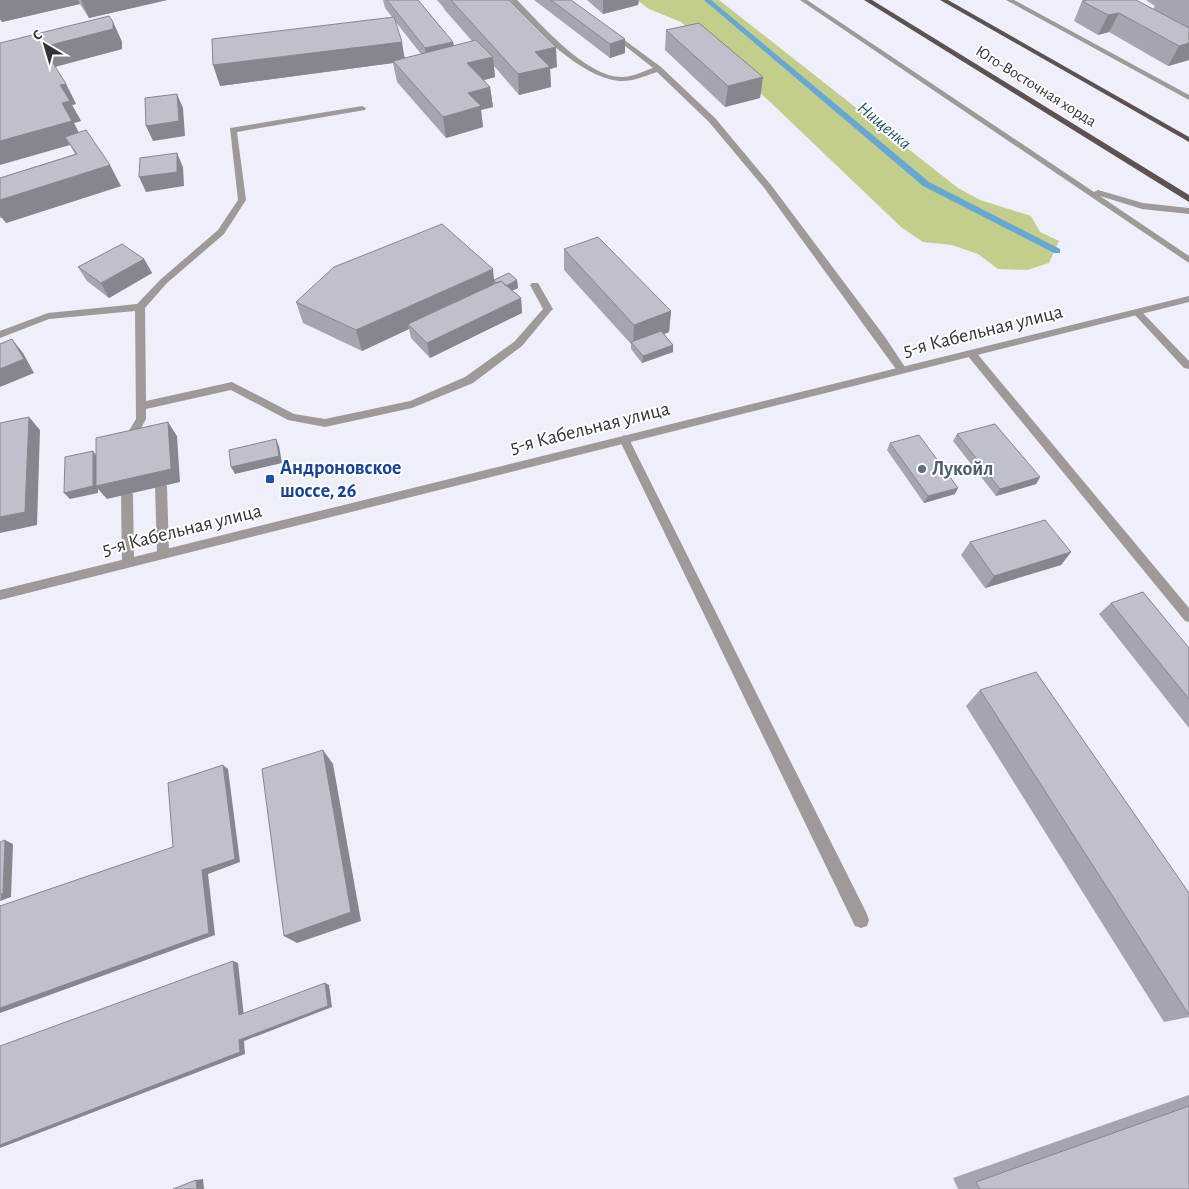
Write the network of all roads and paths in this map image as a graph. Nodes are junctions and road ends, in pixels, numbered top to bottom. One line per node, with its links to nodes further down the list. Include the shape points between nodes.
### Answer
1 (513, 0): 7 (street, via 552,40 593,71 621,79)
2 (804, 0): 11 (street)
3 (867, 0): 12 (main road, Юго-Восточная хорда)
4 (942, 0): 10 (main road, Юго-Восточная хорда)
5 (1009, 0): 8 (street)
6 (602, 26): 7 (street)
7 (658, 69): 22 (street, via 712,120 768,187)
8 (1189, 98)
9 (362, 108): 17 (street, via 233,130 242,200 220,232 164,281)
10 (1189, 140)
11 (1063, 175): 13 (street, via 1120,201); 14 (street)
12 (1189, 198)
13 (1189, 212)
14 (1189, 260)
15 (535, 285): 23 (street, via 548,309 518,344 469,380 412,404 325,423 292,417 232,386)
16 (1189, 299): 18 (street, 5-я Кабельная улица)
17 (140, 307): 19 (street, via 48,316); 23 (street)
18 (1137, 312): 20 (street, 5-я Кабельная улица); 21 (street)
19 (0, 335)
20 (971, 353): 22 (street, 5-я Кабельная улица); 31 (street)
21 (1188, 366)
22 (902, 370): 24 (street, 5-я Кабельная улица)
23 (141, 406): 25 (street, via 144,423)
24 (624, 439): 28 (street, 5-я Кабельная улица); 32 (street)
25 (126, 447)
26 (161, 486): 28 (street)
27 (127, 494): 29 (street)
28 (164, 553): 29 (street, 5-я Кабельная улица)
29 (128, 562): 30 (street, 5-я Кабельная улица)
30 (0, 595)
31 (1189, 617)
32 (861, 920)

